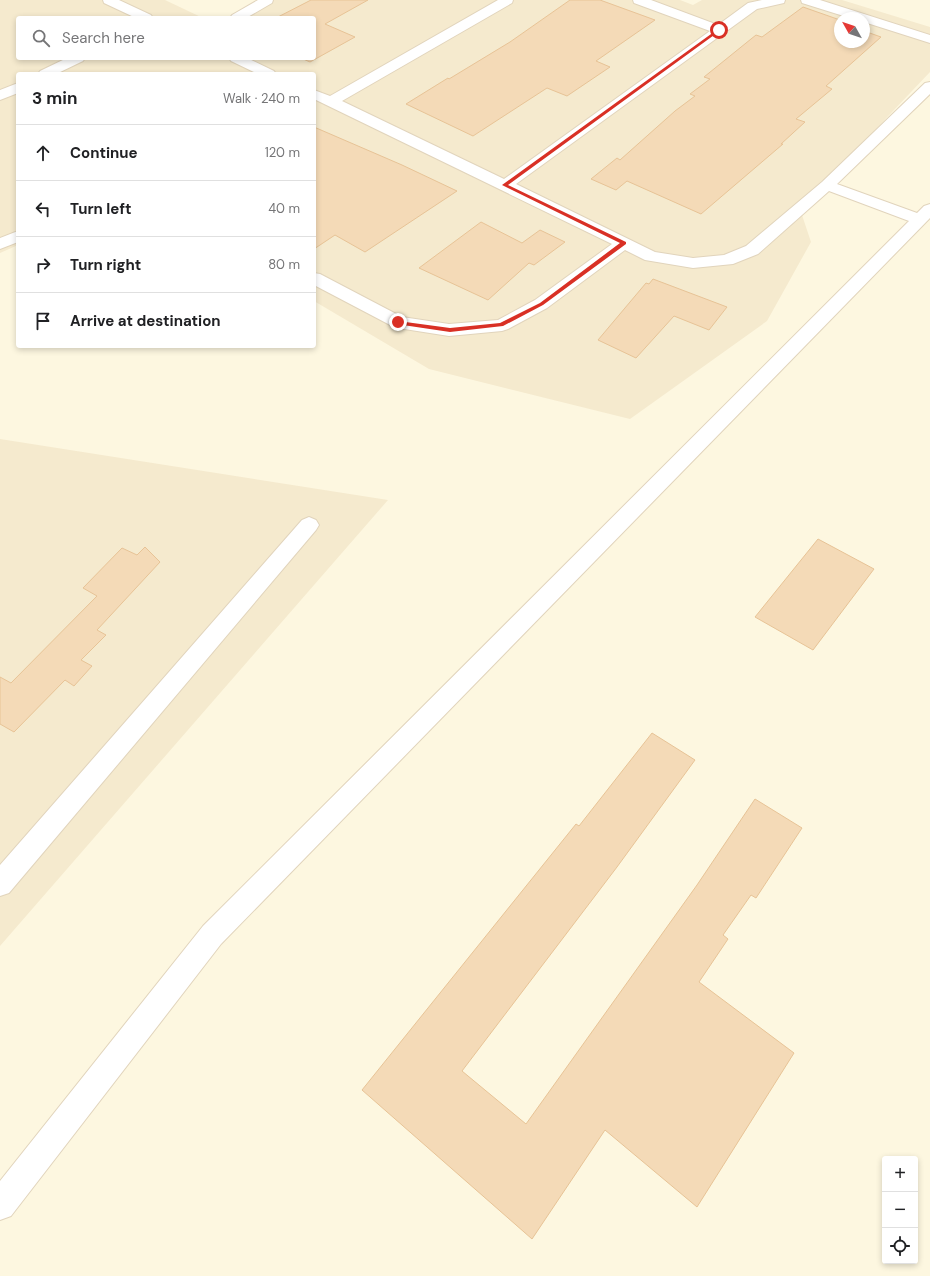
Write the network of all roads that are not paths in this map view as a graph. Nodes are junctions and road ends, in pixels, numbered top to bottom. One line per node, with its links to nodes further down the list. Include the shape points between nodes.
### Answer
1 (109, 0): 8 (street)
2 (268, 0): 9 (street)
3 (507, 0): 21 (street)
4 (639, 0): 11 (street)
5 (778, 0): 11 (street, via 753,6)
6 (807, 0): 7 (street)
7 (845, 12)
8 (142, 16)
9 (240, 16)
10 (870, 20): 12 (street)
11 (719, 30): 23 (street)
12 (930, 39)
13 (74, 60): 15 (street)
14 (240, 60): 16 (street)
15 (49, 72)
16 (265, 72)
17 (930, 86): 22 (street)
18 (16, 88): 20 (street)
19 (316, 95): 21 (street)
20 (0, 96)
21 (331, 101): 23 (street)
22 (827, 184): 24 (street); 26 (street, via 752,250 727,260 693,263 651,256)
23 (505, 185): 26 (street)
24 (925, 214): 31 (street, via 212,935)
25 (16, 237): 27 (street)
26 (624, 243): 28 (street, via 542,304 502,325 450,330 398,322)
27 (0, 244)
28 (316, 279)
29 (309, 525): 30 (street)
30 (0, 884)
31 (0, 1205)

